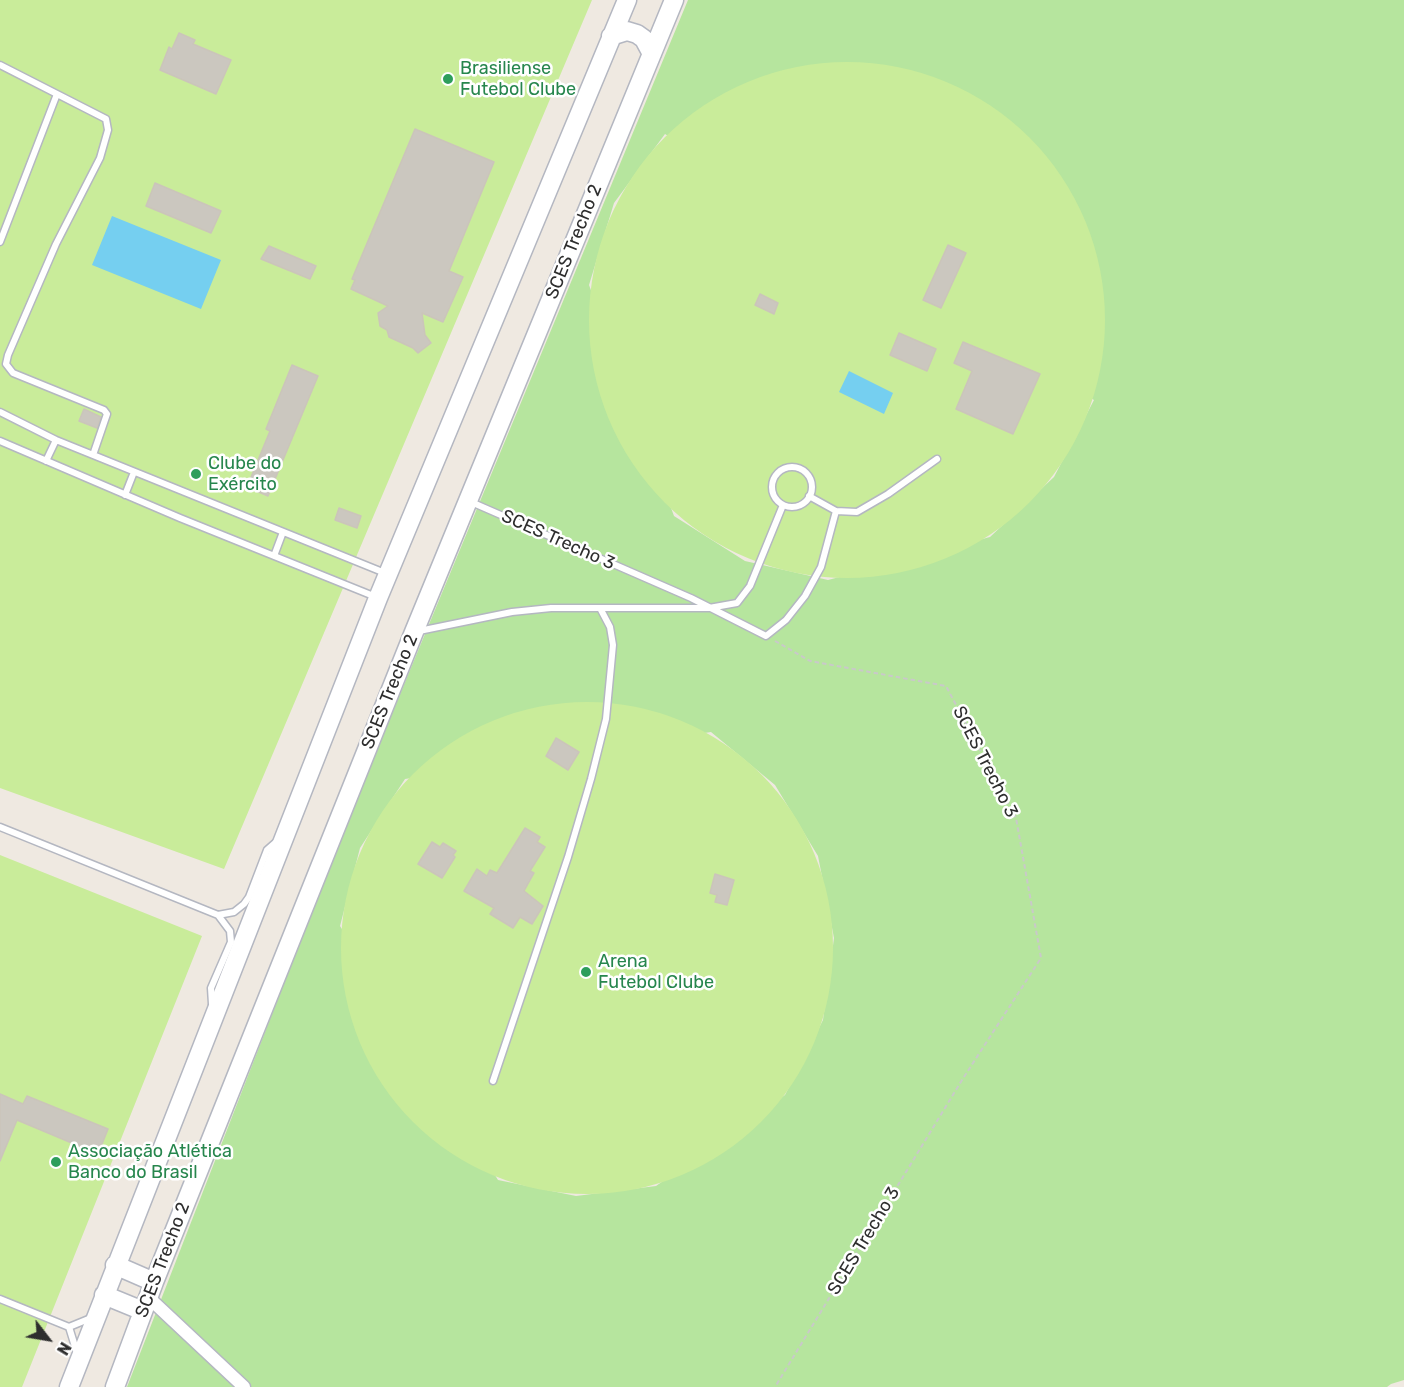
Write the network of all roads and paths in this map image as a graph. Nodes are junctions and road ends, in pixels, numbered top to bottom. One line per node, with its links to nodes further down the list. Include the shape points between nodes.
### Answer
1 (627, 0): 3 (main road)
2 (674, 0): 4 (main road, SCES Trecho 2)
3 (611, 36): 4 (main road, via 627,31 637,34); 22 (main road)
4 (652, 54): 17 (main road, SCES Trecho 2)
5 (0, 65): 6 (lane)
6 (57, 94): 7 (lane); 11 (lane, via 106,119 108,130 100,158 57,244 6,364 13,373 104,410 107,414)
7 (0, 242)
8 (0, 412): 9 (lane)
9 (56, 440): 11 (lane); 13 (lane)
10 (0, 441): 13 (lane)
11 (93, 455): 14 (lane)
12 (937, 459): 19 (lane, via 857,512)
13 (46, 461): 15 (lane)
14 (134, 472): 15 (lane); 20 (lane)
15 (125, 495): 21 (lane)
16 (809, 496): 18 (lane, via 798,506); 18 (lane, via 807,474 801,469 786,468 779,472 772,486 773,494); 19 (lane)
17 (467, 501): 25 (lane, SCES Trecho 3); 26 (main road, SCES Trecho 2)
18 (783, 505): 25 (lane, via 750,586 737,603)
19 (836, 511): 27 (lane, via 820,567 805,596 786,620)
20 (283, 532): 21 (lane); 22 (lane)
21 (274, 556): 23 (lane)
22 (388, 575): 23 (main road)
23 (378, 598): 29 (main road)
24 (600, 608): 25 (lane); 26 (lane, via 512,612); 32 (lane, via 610,627 613,645 606,719 568,857)
25 (709, 608): 27 (lane, SCES Trecho 3)
26 (414, 632): 35 (main road, SCES Trecho 2)
27 (766, 636): 43 (path, SCES Trecho 3, via 810,661 946,686 1016,818 1041,958)
28 (0, 826): 30 (lane)
29 (285, 835): 30 (lane, via 267,850 244,904 234,912); 31 (main road)
30 (218, 915): 31 (lane, via 230,931 231,942 211,988)
31 (213, 1017): 33 (main road)
32 (493, 1082)
33 (116, 1265): 34 (main road); 35 (main road)
34 (104, 1295): 35 (main road); 37 (main road)
35 (148, 1297): 41 (main road, SCES Trecho 2); 42 (street)
36 (0, 1299): 38 (lane)
37 (96, 1316): 38 (lane); 39 (main road)
38 (69, 1328): 39 (lane)
39 (79, 1360): 40 (main road)
40 (69, 1387)
41 (115, 1387)
42 (244, 1387)
43 (775, 1387)

